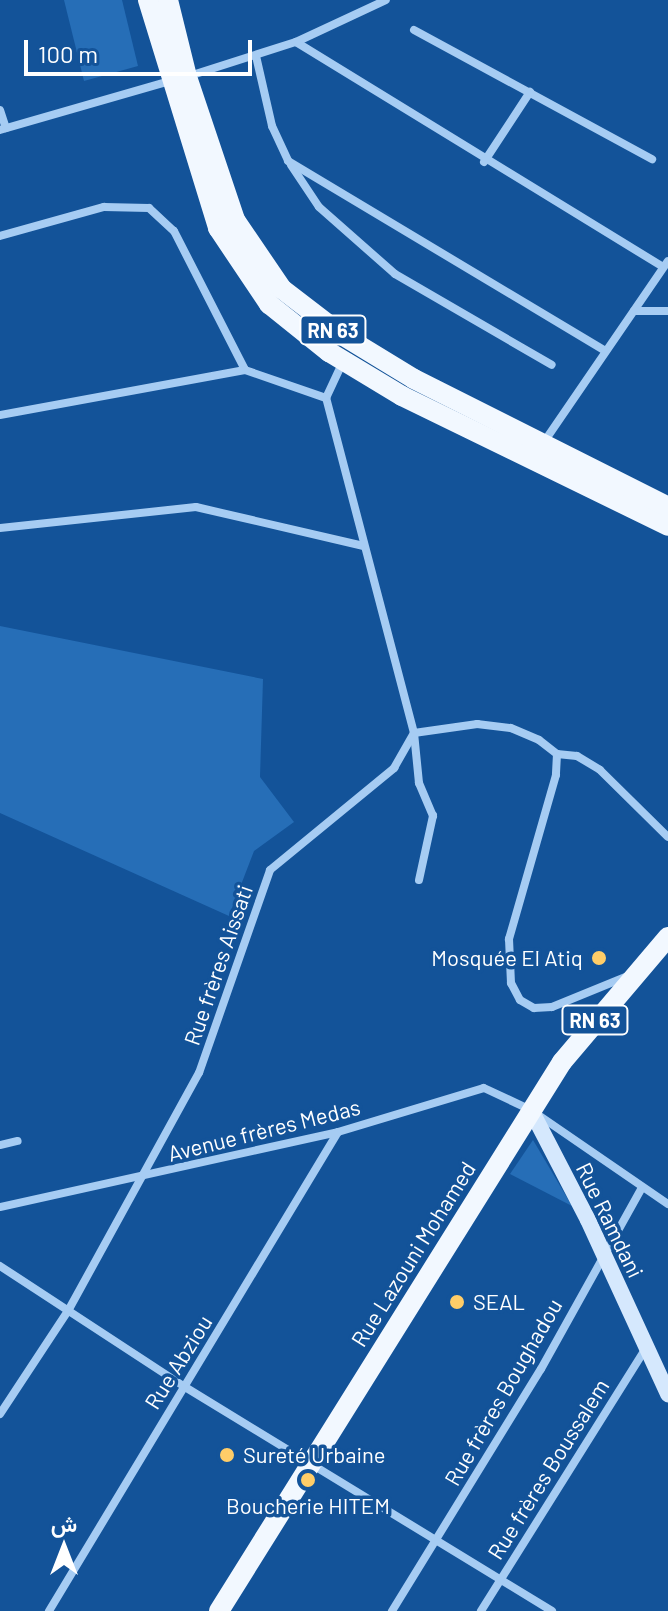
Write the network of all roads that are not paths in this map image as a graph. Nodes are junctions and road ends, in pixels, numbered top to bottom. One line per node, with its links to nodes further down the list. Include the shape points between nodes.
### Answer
1 (148, 0): 7 (main road)
2 (168, 0): 7 (main road)
3 (386, 0): 5 (street)
4 (414, 30): 8 (street)
5 (296, 42): 6 (street); 13 (street)
6 (256, 56): 7 (street); 12 (street, via 272,126)
7 (178, 79): 10 (street); 19 (main road, via 200,180 233,256 269,304)
8 (530, 92): 11 (street); 13 (street)
9 (0, 110): 10 (street)
10 (3, 129)
11 (652, 159)
12 (288, 161): 18 (street); 20 (street, via 319,207 395,274)
13 (484, 162): 15 (street)
14 (0, 236): 21 (street, via 104,207 149,208 174,231)
15 (665, 264): 16 (street)
16 (634, 311): 17 (street); 18 (street)
17 (668, 311)
18 (606, 351): 24 (street)
19 (348, 352): 22 (street); 24 (main road, RN 63); 26 (main road, via 481,437)
20 (552, 365)
21 (245, 370): 22 (street); 23 (street)
22 (326, 398): 28 (street)
23 (0, 415)
24 (543, 444): 25 (main road, RN 63)
25 (668, 507)
26 (668, 526)
27 (0, 528): 28 (street, via 196,507)
28 (363, 546): 29 (street)
29 (414, 733): 30 (street, via 477,724 511,728); 32 (street, via 419,783 433,816); 39 (street, Rue frères Aissati, via 394,768 270,870 199,1073)
30 (557, 754): 31 (street, via 577,756 600,770); 34 (street, via 556,775 509,939 511,983 520,1000 534,1008 552,1007)
31 (666, 830)
32 (419, 880)
33 (668, 937): 34 (main road, Rue Lazouni Mohamed / RN 63)
34 (633, 974): 35 (main road, Rue Lazouni Mohamed / RN 63)
35 (531, 1110): 36 (street, Avenue frères Medas, via 484,1088); 40 (street, Avenue frères Medas); 43 (main road, Rue Ramdani); 50 (main road, Rue Lazouni Mohamed)
36 (338, 1132): 39 (street, Avenue frères Medas); 47 (street, Rue Abziou)
37 (18, 1141): 38 (street)
38 (0, 1145)
39 (143, 1179): 42 (street, Avenue frères Medas); 45 (street, Rue frères Aissati)
40 (641, 1189): 41 (street, Avenue frères Medas); 43 (street, Rue frères Boughadou)
41 (668, 1204)
42 (0, 1207)
43 (603, 1254): 46 (main road, Rue Ramdani); 51 (street, Rue frères Boughadou)
44 (0, 1266): 45 (street)
45 (68, 1311): 47 (street); 49 (street, Rue frères Aissati)
46 (647, 1347): 48 (main road, Rue Ramdani); 52 (street, Rue frères Boussalem)
47 (185, 1387): 50 (street); 53 (street, Rue Abziou)
48 (668, 1394)
49 (0, 1414)
50 (310, 1464): 51 (street); 54 (main road, Rue Lazouni Mohamed)
51 (437, 1539): 52 (street); 55 (street, Rue frères Boughadou)
52 (501, 1578): 56 (street, Rue frères Boussalem); 57 (street)
53 (49, 1611)
54 (219, 1611)
55 (392, 1611)
56 (481, 1611)
57 (552, 1611)

